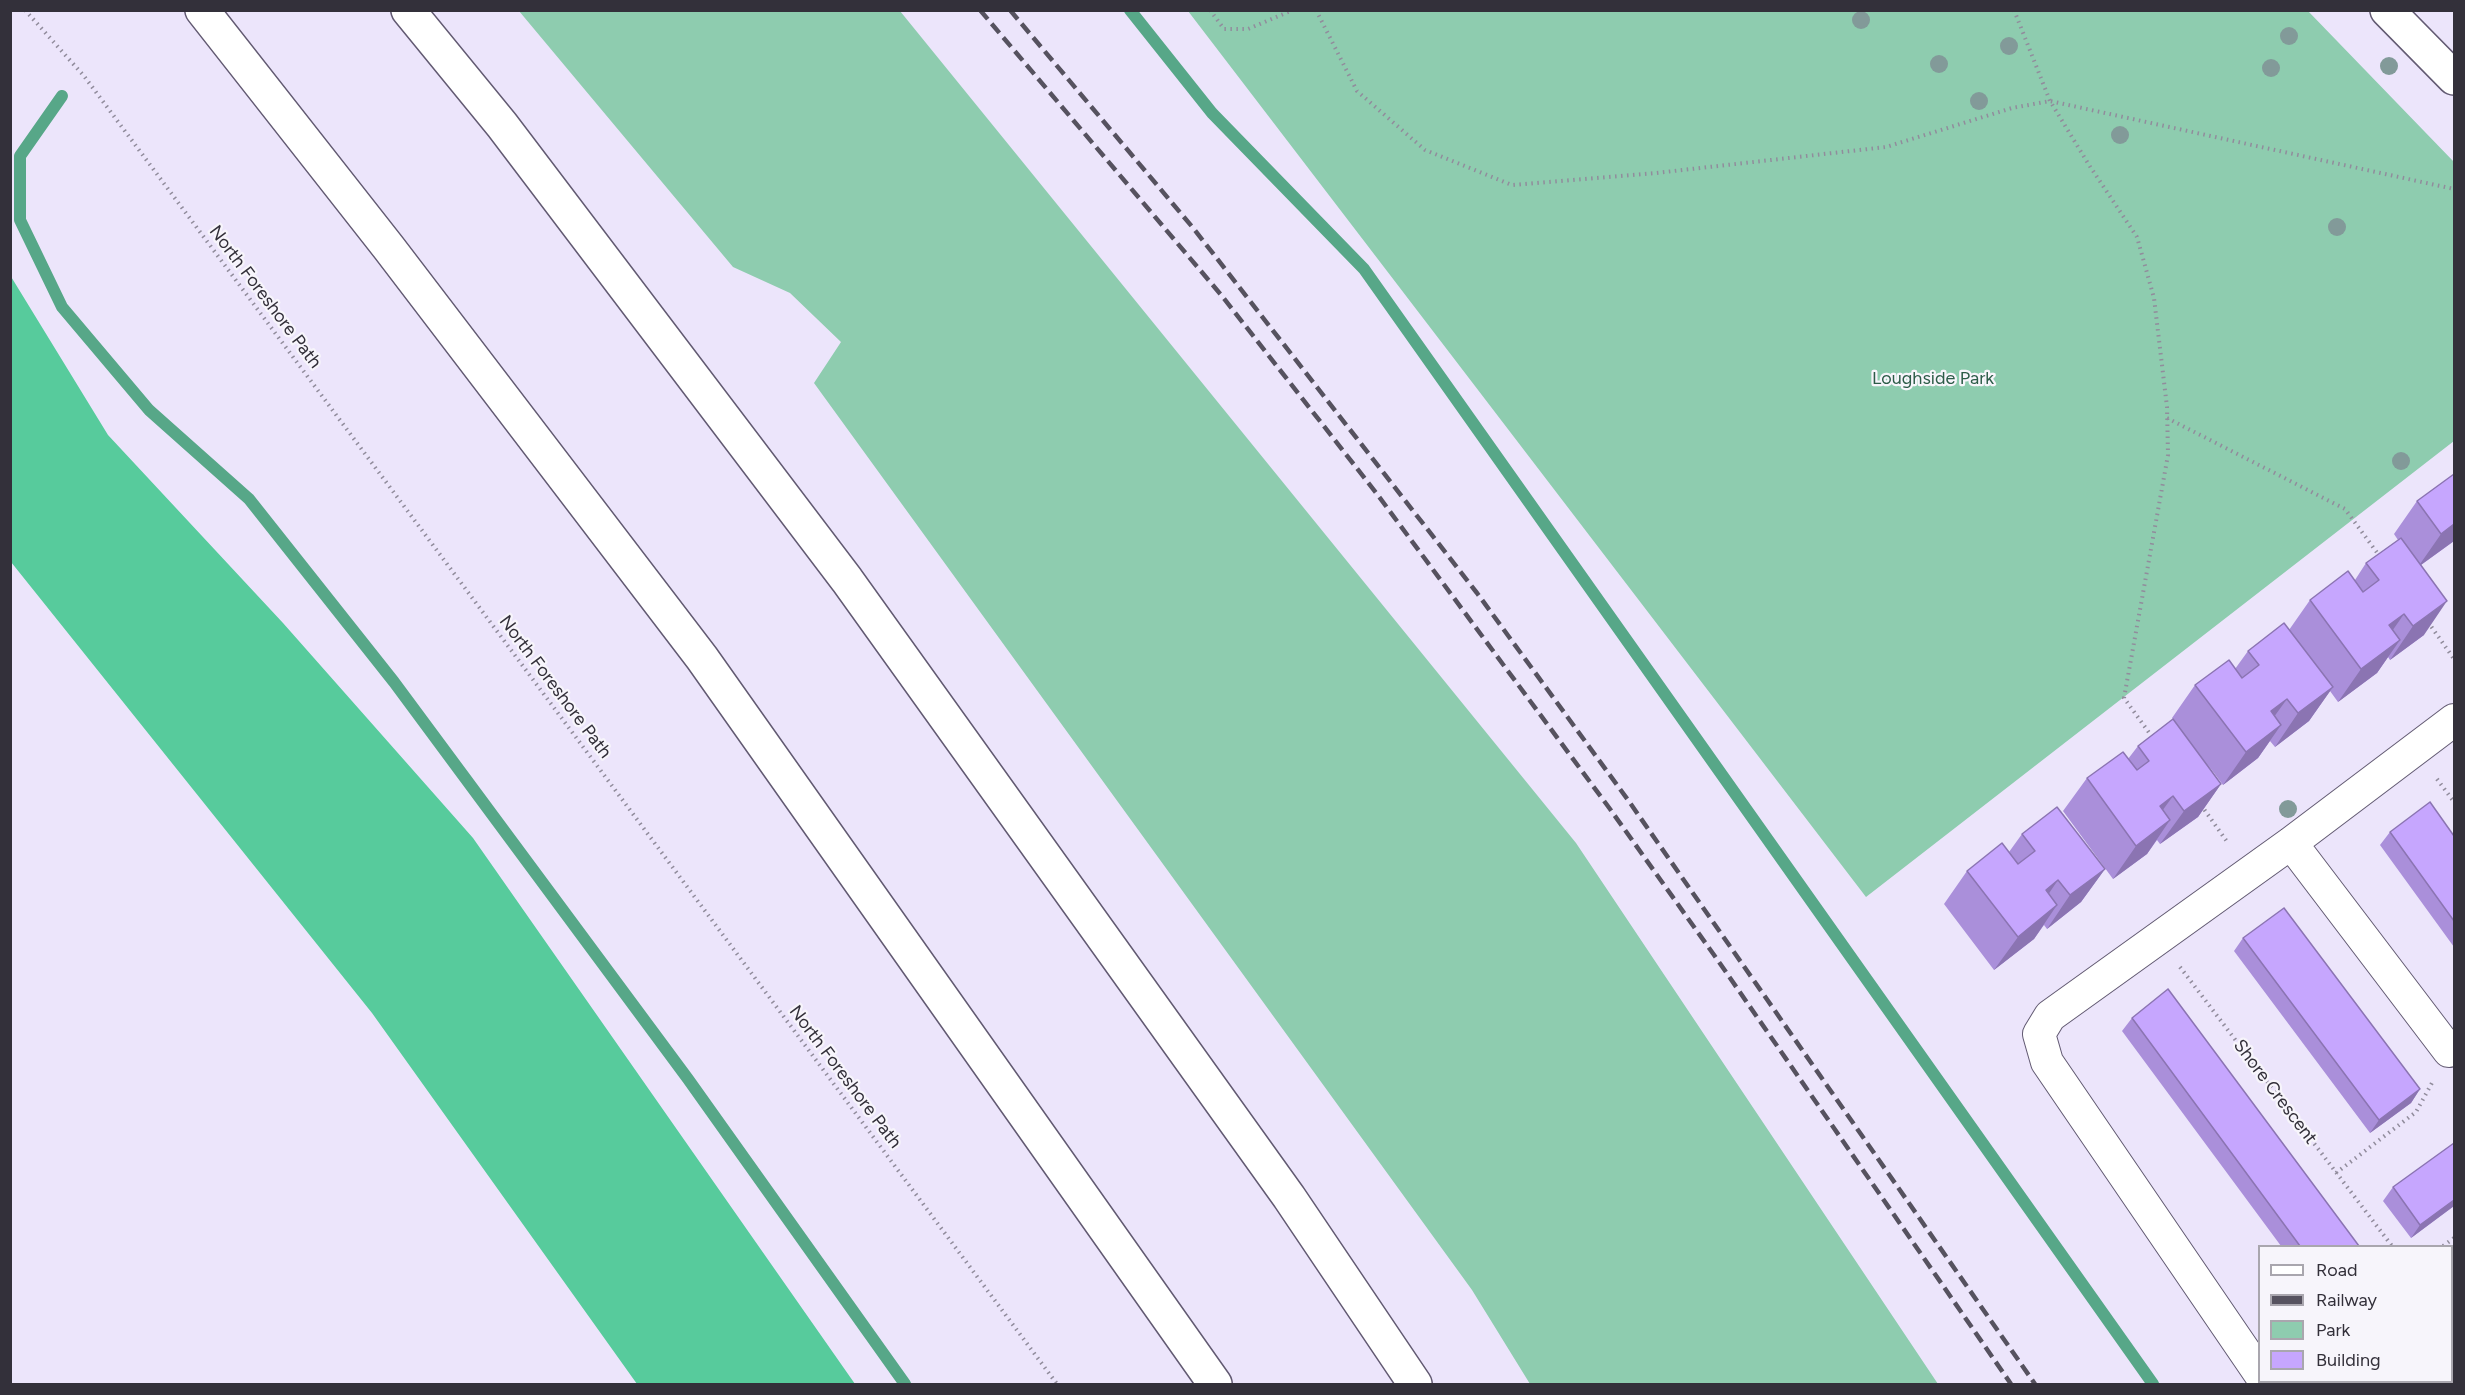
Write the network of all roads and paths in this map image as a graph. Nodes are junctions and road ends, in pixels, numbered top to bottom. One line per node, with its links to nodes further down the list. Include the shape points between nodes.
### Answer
1 (25, 10): 26 (path, North Foreshore Path, via 84,76)
2 (202, 10): 27 (main road, via 702,658)
3 (408, 10): 28 (main road, via 502,124 847,580 1289,1197)
4 (1210, 10): 5 (path, via 1224,30 1248,29)
5 (1293, 10)
6 (1316, 10): 10 (path, via 1356,91 1425,150 1512,185 1886,147 2012,108)
7 (2014, 10): 10 (path)
8 (2387, 10): 9 (main road)
9 (2454, 78)
10 (2050, 101): 11 (path); 12 (path, via 2137,237 2154,298)
11 (2454, 189)
12 (2167, 418): 13 (path, via 2345,509); 17 (path, via 2168,455 2124,698)
13 (2386, 565)
14 (2427, 621): 15 (path)
15 (2454, 659)
16 (2454, 720): 19 (street)
17 (2159, 746)
18 (2194, 795): 20 (path)
19 (2291, 843): 20 (street); 22 (street)
20 (2250, 873): 21 (street)
21 (2158, 938): 23 (path, Shore Crescent); 25 (street, via 2050,1016 2039,1034 2047,1062)
22 (2449, 1051): 23 (path, via 2416,1112)
23 (2336, 1173): 24 (path, Shore Crescent)
24 (2391, 1245)
25 (2258, 1373)
26 (1057, 1384)
27 (1215, 1384)
28 (1415, 1384)

